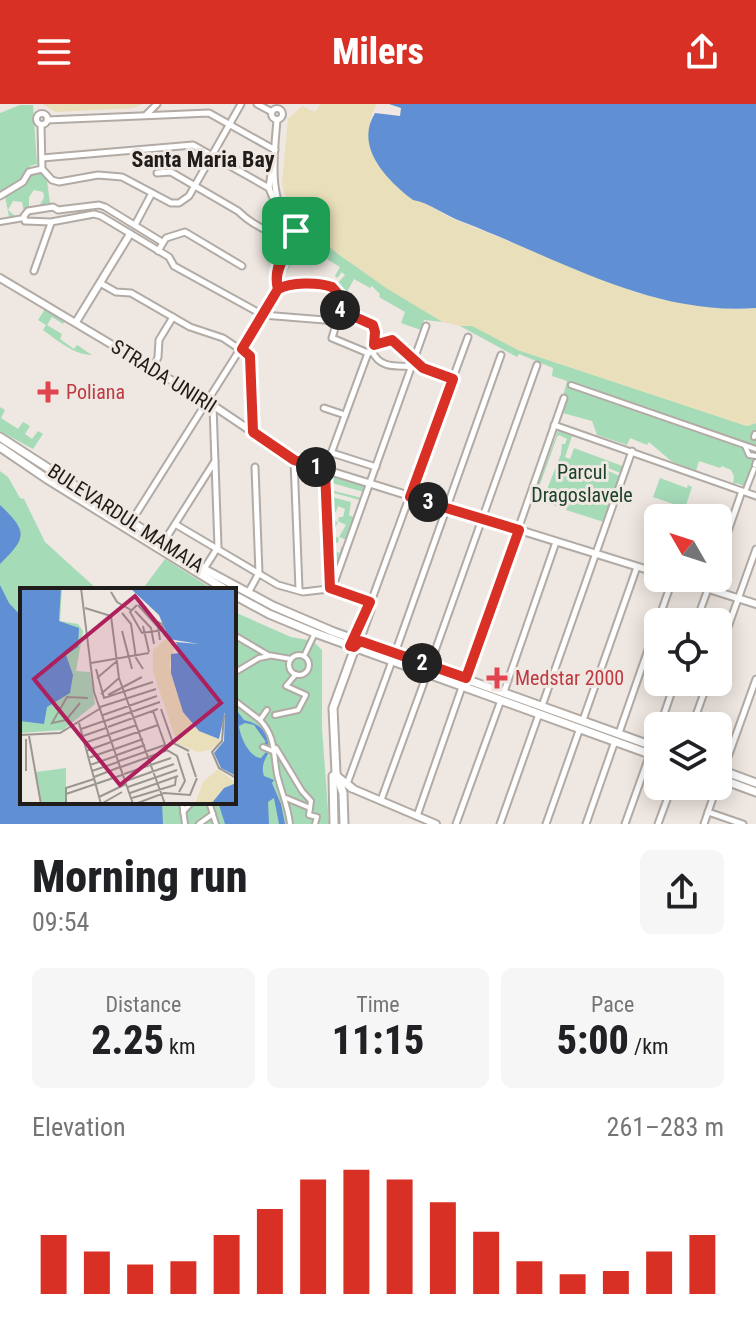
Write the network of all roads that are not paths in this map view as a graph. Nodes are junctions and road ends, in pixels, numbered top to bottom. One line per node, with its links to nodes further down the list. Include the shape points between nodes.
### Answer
1 (157, 104): 4 (street)
2 (241, 104): 6 (street)
3 (257, 104): 8 (street, via 281,111)
4 (146, 116): 5 (street); 6 (street, via 209,113)
5 (47, 120): 7 (street); 7 (street, via 39,114 36,120)
6 (229, 124): 8 (street); 9 (street)
7 (41, 125): 10 (street)
8 (275, 150): 11 (street)
9 (211, 155): 10 (street, via 193,145); 14 (street); 15 (street)
10 (42, 158): 12 (street)
11 (274, 158): 15 (street); 23 (street, via 274,188 294,231)
12 (42, 169): 16 (street, via 52,180 110,175 132,180); 17 (street, via 29,172)
13 (157, 173): 14 (street, via 171,172)
14 (194, 186): 16 (street, via 179,203); 23 (street, via 244,218)
15 (269, 188): 23 (street)
16 (152, 193): 21 (street)
17 (0, 196)
18 (24, 218): 19 (street); 20 (street); 21 (street, via 28,211 99,205)
19 (0, 222)
20 (51, 222): 22 (street, via 94,214); 27 (street)
21 (135, 225): 24 (street)
22 (130, 234): 25 (street); 29 (street)
23 (289, 238): 30 (street, via 278,266)
24 (162, 242): 25 (street); 26 (street, via 185,232)
25 (158, 251): 31 (street, via 174,266)
26 (242, 266)
27 (34, 271)
28 (0, 278): 34 (street, STRADA UNIRII)
29 (100, 283): 32 (street, via 131,293); 34 (street)
30 (278, 289): 31 (street); 33 (street, via 332,287 339,295)
31 (263, 315): 33 (street); 37 (street)
32 (173, 317): 37 (street); 44 (street, via 159,340)
33 (339, 318): 38 (street, via 355,317 373,325); 38 (street, via 332,338)
34 (76, 322): 44 (street, STRADA UNIRII)
35 (426, 326): 40 (street)
36 (468, 337): 45 (street)
37 (242, 349): 48 (street); 52 (street, via 250,356)
38 (371, 350): 40 (street, via 392,340); 42 (street, via 386,365); 50 (street)
39 (501, 355): 71 (street)
40 (415, 358): 42 (street); 43 (street)
41 (537, 365): 72 (street)
42 (412, 366): 43 (street); 63 (street)
43 (423, 368): 45 (street)
44 (153, 369): 48 (street, STRADA UNIRII)
45 (453, 379): 70 (street)
46 (571, 385): 55 (street)
47 (564, 398): 51 (street)
48 (210, 404): 52 (street, STRADA UNIRII); 60 (street); 73 (street)
49 (324, 408): 50 (street)
50 (345, 415): 58 (street)
51 (554, 425): 57 (street); 76 (street)
52 (253, 432): 59 (street, STRADA UNIRII)
53 (0, 437): 66 (main road, BULEVARDUL MAMAIA)
54 (754, 442): 55 (street)
55 (744, 445): 61 (street)
56 (0, 447): 65 (main road, BULEVARDUL MAMAIA)
57 (632, 451): 68 (street); 81 (street)
58 (332, 453): 63 (street); 64 (street)
59 (294, 460): 64 (street, STRADA UNIRII); 88 (street)
60 (215, 461): 75 (street); 79 (street)
61 (755, 463): 68 (street)
62 (255, 467): 85 (street)
63 (376, 467): 67 (street)
64 (325, 470): 67 (street, STRADA UNIRII); 87 (street)
65 (47, 479): 66 (main road, via 50,474); 86 (main road, BULEVARDUL MAMAIA)
66 (65, 480): 73 (main road, BULEVARDUL MAMAIA)
67 (370, 484): 70 (street, STRADA UNIRII); 87 (street)
68 (744, 491): 69 (street); 74 (street)
69 (756, 496)
70 (410, 497): 71 (street, STRADA UNIRII); 94 (street)
71 (447, 508): 72 (street, STRADA UNIRII); 102 (street)
72 (482, 519): 76 (street, STRADA UNIRII); 104 (street)
73 (131, 522): 78 (main road, BULEVARDUL MAMAIA)
74 (732, 523)
75 (175, 524): 78 (street); 79 (street)
76 (519, 530): 77 (street, STRADA UNIRII); 107 (street)
77 (556, 542): 81 (street, STRADA UNIRII); 110 (street)
78 (163, 543): 83 (main road, BULEVARDUL MAMAIA)
79 (218, 547): 83 (street); 85 (street)
80 (756, 549): 93 (street)
81 (596, 554): 82 (street, STRADA UNIRII); 113 (street)
82 (637, 567): 84 (street, STRADA UNIRII); 116 (street)
83 (204, 569): 91 (main road, BULEVARDUL MAMAIA)
84 (644, 569)
85 (259, 573): 88 (street, via 278,585); 91 (street)
86 (223, 588)
87 (330, 588): 88 (street); 94 (street)
88 (299, 589)
89 (669, 592): 117 (street)
90 (718, 592): 93 (street)
91 (247, 594): 99 (main road, BULEVARDUL MAMAIA)
92 (236, 596): 97 (main road, BULEVARDUL MAMAIA)
93 (739, 598): 95 (street); 96 (street)
94 (370, 602): 99 (street)
95 (756, 604)
96 (732, 617)
97 (315, 633): 99 (main road, BULEVARDUL MAMAIA); 101 (street)
98 (236, 636): 100 (street)
99 (354, 643): 102 (main road, BULEVARDUL MAMAIA); 126 (main road, via 333,708 336,773); 126 (main road, via 329,708)
100 (271, 656): 103 (street); 105 (street)
101 (304, 656): 103 (street); 106 (street, via 308,667)
102 (393, 657): 104 (main road, BULEVARDUL MAMAIA); 126 (street)
103 (291, 659): 106 (street, via 289,666)
104 (428, 670): 107 (main road, BULEVARDUL MAMAIA); 109 (main road, BULEVARDUL MAMAIA); 131 (street)
105 (236, 672)
106 (296, 674): 114 (street, via 286,686 306,695 298,710)
107 (466, 678): 110 (main road, BULEVARDUL MAMAIA)
108 (756, 679): 118 (street)
109 (462, 687): 110 (main road, BULEVARDUL MAMAIA, via 506,700); 141 (street)
110 (505, 695): 113 (main road, BULEVARDUL MAMAIA); 151 (street)
111 (236, 702): 115 (street)
112 (267, 710): 115 (street)
113 (541, 710): 116 (main road, BULEVARDUL MAMAIA); 152 (street)
114 (275, 715)
115 (260, 720): 121 (street)
116 (579, 725): 117 (main road, BULEVARDUL MAMAIA); 117 (main road, BULEVARDUL MAMAIA, via 609,729); 153 (street)
117 (617, 737): 120 (main road, BULEVARDUL MAMAIA); 154 (street)
118 (732, 743)
119 (263, 747): 121 (street)
120 (644, 748)
121 (274, 749): 129 (street); 137 (street, via 311,801)
122 (644, 778): 155 (street)
123 (732, 780): 125 (main road)
124 (732, 783): 127 (main road)
125 (756, 783)
126 (344, 788): 128 (street); 130 (main road); 148 (main road)
127 (756, 792)
128 (364, 793): 130 (street); 131 (street)
129 (286, 798): 137 (street); 146 (street)
130 (343, 799): 149 (main road)
131 (381, 800): 141 (street)
132 (667, 800): 156 (street)
133 (712, 800): 139 (street)
134 (182, 804): 138 (street)
135 (190, 804): 138 (street)
136 (210, 804): 140 (street)
137 (310, 808): 147 (street)
138 (183, 812): 143 (street)
139 (708, 812): 142 (street); 157 (street)
140 (213, 814): 144 (street); 145 (street)
141 (417, 816): 150 (street)
142 (739, 823)
143 (185, 824)
144 (199, 824)
145 (216, 824)
146 (290, 824)
147 (315, 824)
148 (334, 824)
149 (344, 824)
150 (436, 824)
151 (456, 824)
152 (500, 824)
153 (546, 824)
154 (586, 824)
155 (625, 824)
156 (658, 824)
157 (704, 824)

